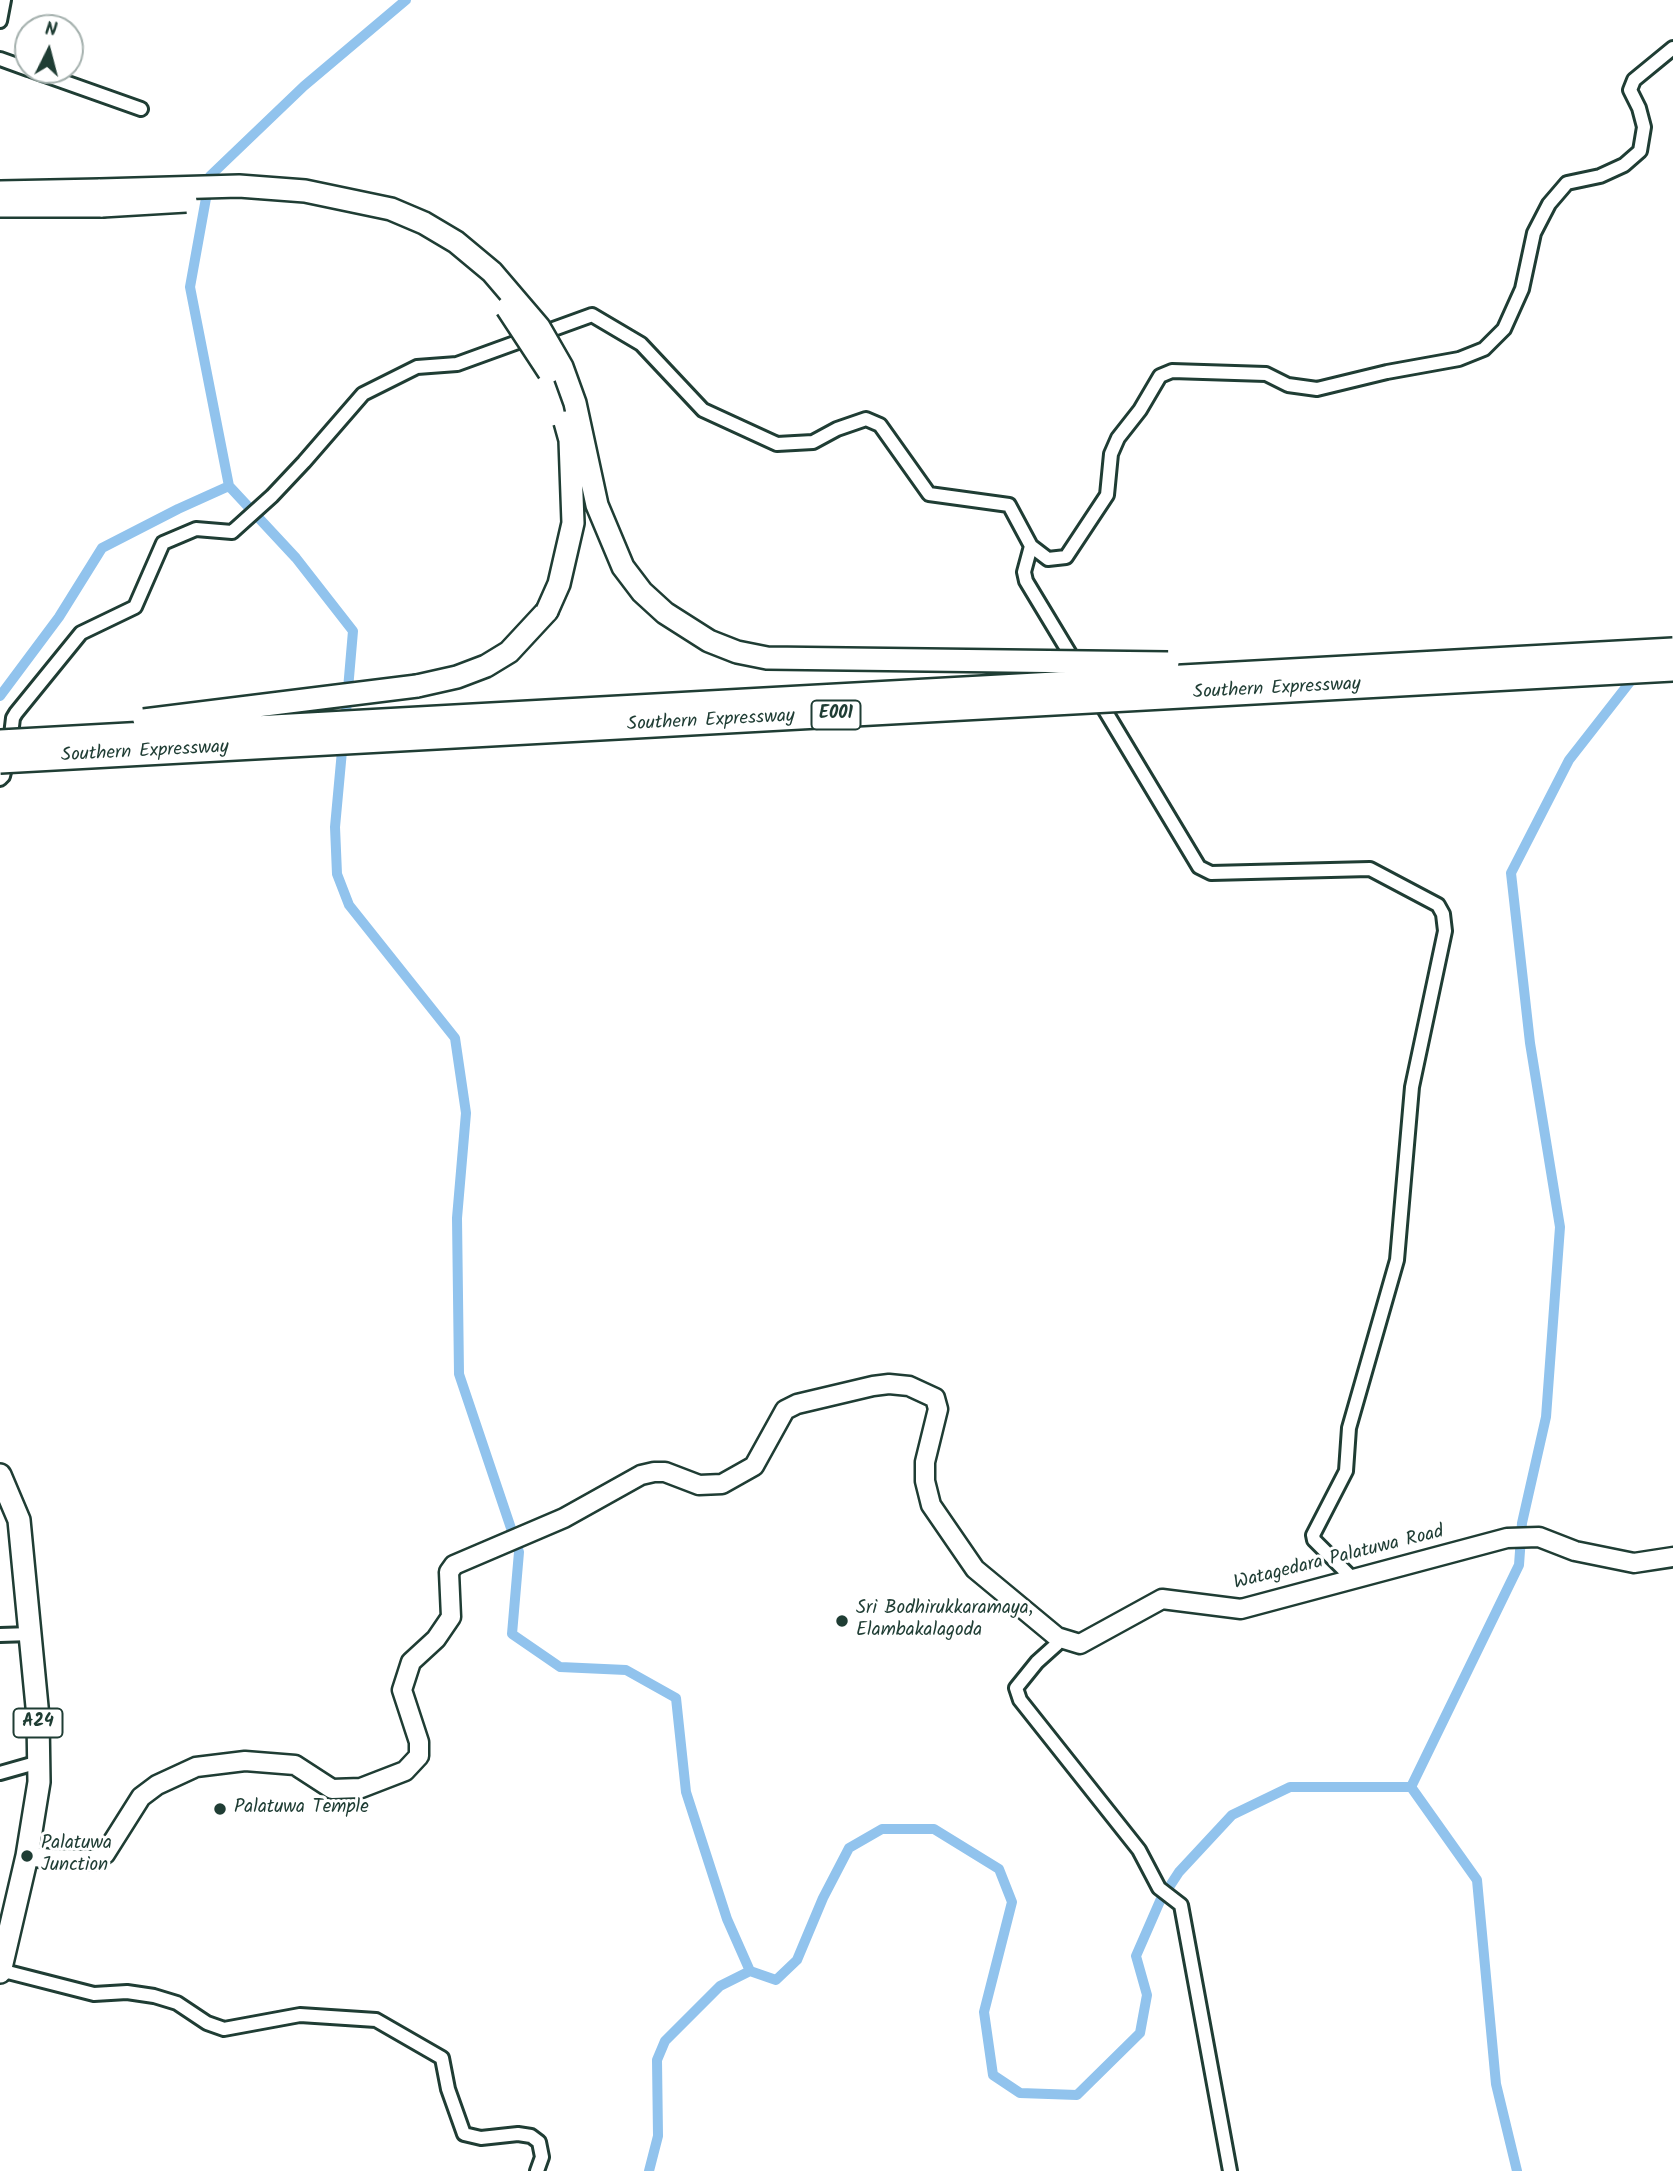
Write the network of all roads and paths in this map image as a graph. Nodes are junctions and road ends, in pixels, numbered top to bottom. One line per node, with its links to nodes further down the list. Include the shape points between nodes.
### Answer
1 (4, 0): 2 (street)
2 (0, 21)
3 (1673, 48): 9 (street, via 1634,80 1630,90 1644,127 1640,151 1600,176 1567,183 1549,204 1534,233 1522,289 1504,330 1484,349 1459,359 1317,389 1288,385 1266,374 1172,371 1160,376 1118,438 1111,454 1107,495 1066,557 1048,559)
4 (71, 84): 5 (street)
5 (141, 109)
6 (0, 192): 7 (highway)
7 (101, 198): 8 (highway); 11 (highway, bridge, via 239,186 305,191 391,209 456,242 492,272 539,327 562,367 575,403 597,505 623,566 665,613 737,652 766,658 867,661); 13 (highway, bridge, via 250,198 348,208 386,218 429,239 493,291 548,369 570,440 573,523 559,583 547,611 509,652 457,677)
8 (0, 206)
9 (1031, 546): 15 (street, via 1009,505 929,494 880,425 866,419 813,442 777,444 703,410 641,344 592,315 457,364 417,367 363,394 272,496 232,532 196,528 163,543 135,607 81,633 16,713); 18 (street, via 1026,581 1199,867 1211,873 1370,870 1438,905 1443,914 1445,931 1412,1087 1397,1260 1349,1428 1346,1471 1312,1535)
10 (1673, 649): 11 (highway, Southern Expressway / E001, bridge)
11 (1458, 661): 13 (highway, Southern Expressway / E001, bridge)
12 (1673, 670): 14 (highway, Southern Expressway / E001, bridge)
13 (0, 740)
14 (0, 762)
15 (0, 779)
16 (0, 1475): 20 (highway, A24, via 19,1520)
17 (1673, 1557): 18 (street, Watagedara Palatuwa Road, via 1634,1563 1539,1538 1507,1538)
18 (1353, 1579): 21 (street, Watagedara Palatuwa Road, via 1241,1609 1162,1599 1080,1644)
19 (0, 1634): 20 (street)
20 (30, 1634): 22 (highway, A24)
21 (1057, 1637): 24 (street, via 975,1569 931,1505 925,1462 938,1409 934,1398 909,1386 873,1386 785,1410 754,1466 722,1483 699,1485 665,1472 641,1475 564,1518 454,1564 449,1572 451,1617 411,1662 402,1690 419,1742 419,1756 405,1771 361,1788 332,1789 295,1765 245,1761 196,1767 141,1797 105,1854 95,1860); 27 (street, via 1057,1644 1016,1688 1020,1700 1139,1850 1159,1888 1181,1905)
22 (39, 1762): 23 (street); 24 (highway, A24)
23 (0, 1773)
24 (27, 1856): 25 (highway, A24)
25 (0, 1971): 26 (street, via 94,1994 153,1996 177,2003 224,2029 300,2015 376,2020 442,2058 464,2134 531,2136 539,2142 542,2157)
26 (537, 2171)
27 (1230, 2171)

